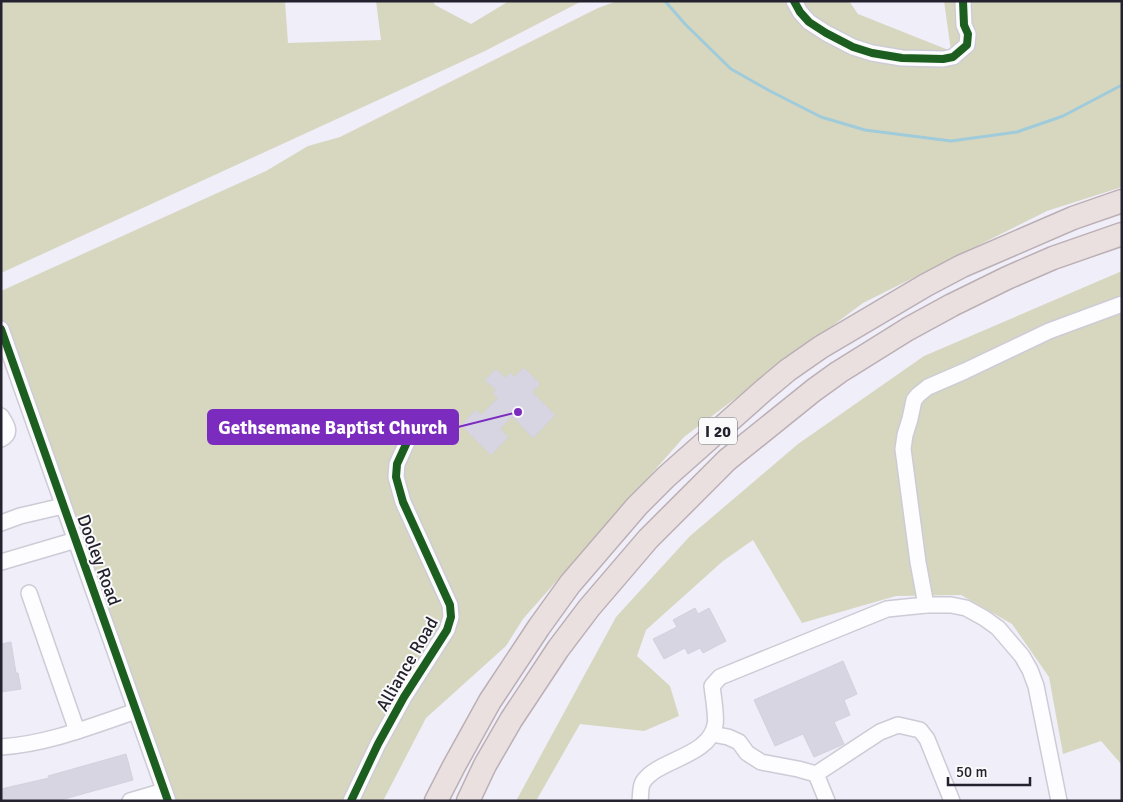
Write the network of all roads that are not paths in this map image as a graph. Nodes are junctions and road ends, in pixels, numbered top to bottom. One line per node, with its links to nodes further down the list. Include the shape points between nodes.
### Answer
1 (794, 1): 2 (street, via 809,22 853,47 902,58 933,60 953,57 967,45)
2 (963, 1)
3 (1122, 201): 25 (highway, I 20, via 1073,218 954,270 821,348 764,390 637,506 570,584 490,701)
4 (1122, 234): 26 (highway, I 20, via 1007,278 908,330 814,390 728,460 648,539 589,608 512,720)
5 (1122, 304): 16 (street, via 1048,331 928,388 914,400 903,449)
6 (1, 329): 7 (street, Dooley Road)
7 (4, 346): 8 (street, Dooley Road)
8 (34, 421): 9 (street); 11 (street, Dooley Road)
9 (4, 428)
10 (414, 430): 24 (street, Alliance Road, via 397,464 396,477 403,502 450,604 451,617 447,630 378,744)
11 (63, 506): 12 (street); 13 (street, Dooley Road)
12 (1, 523)
13 (76, 540): 14 (street); 17 (street, Dooley Road)
14 (1, 562)
15 (29, 593): 18 (street)
16 (926, 605): 19 (street, via 887,609 720,677 712,686 716,725); 30 (street, via 966,608 998,628 1022,656 1036,686)
17 (136, 711): 18 (street); 22 (street, Dooley Road)
18 (77, 731): 20 (street)
19 (712, 734): 21 (street, via 739,742 747,753 761,762); 27 (street, via 696,750 650,774 642,784)
20 (1, 747)
21 (816, 774): 28 (street); 29 (street, via 880,732 898,725 920,730 927,739)
22 (166, 796): 23 (street)
23 (133, 800)
24 (351, 801)
25 (436, 801)
26 (468, 801)
27 (640, 801)
28 (827, 801)
29 (952, 801)
30 (1059, 801)

